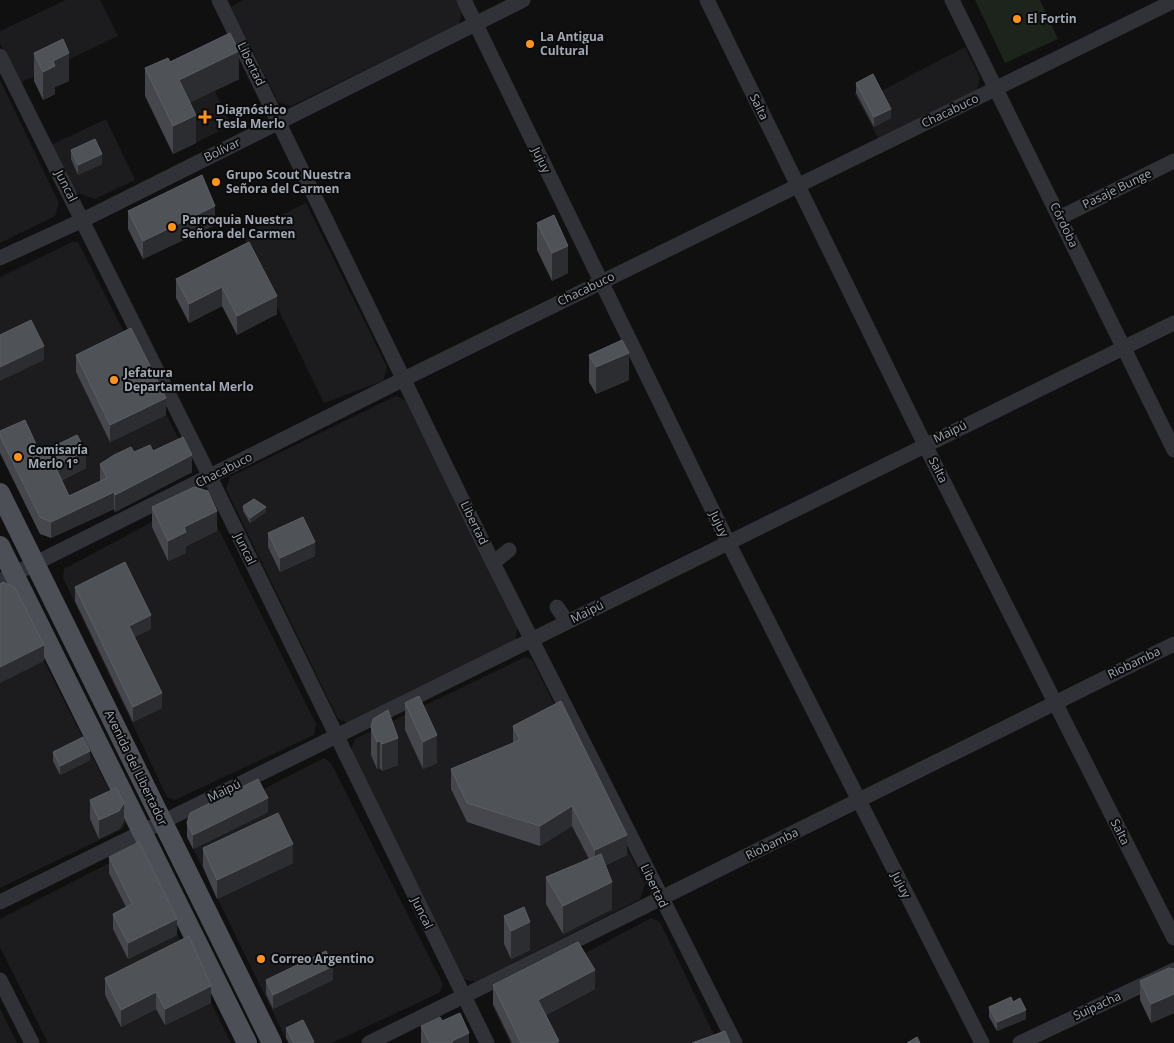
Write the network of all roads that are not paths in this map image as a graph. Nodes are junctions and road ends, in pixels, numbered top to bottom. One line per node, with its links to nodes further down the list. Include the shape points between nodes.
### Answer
1 (220, 0): 10 (street, Libertad)
2 (464, 0): 7 (street, Jujuy)
3 (524, 0): 7 (street, Bolívar)
4 (707, 0): 12 (street, Salta)
5 (952, 0): 9 (street, Córdoba)
6 (1174, 2): 9 (street, Chacabuco)
7 (476, 24): 10 (street, Bolívar); 16 (street, Jujuy)
8 (0, 56): 14 (street, Juncal)
9 (995, 88): 12 (street, Chacabuco); 13 (street, Córdoba)
10 (280, 122): 14 (street, Bolívar); 19 (street, Libertad)
11 (1174, 161): 13 (street, Pasaje Bunge)
12 (798, 186): 16 (street, Chacabuco); 20 (street, Salta)
13 (1061, 217): 18 (street, Córdoba)
14 (83, 220): 15 (street, Bolívar); 22 (street, Juncal)
15 (0, 258)
16 (600, 282): 19 (street, Chacabuco); 24 (street, Jujuy)
17 (1174, 322): 18 (street, Maipú)
18 (1124, 347): 20 (street, Maipú); 21 (street, Córdoba)
19 (404, 379): 22 (street, Chacabuco); 27 (street, Libertad)
20 (926, 444): 24 (street, Maipú); 34 (street, Salta)
21 (1174, 450)
22 (210, 477): 28 (street, Chacabuco); 35 (street, Juncal, via 259,592)
23 (0, 493): 28 (main road, Avenida del Libertador)
24 (728, 542): 31 (street, Maipú); 36 (street, Jujuy)
25 (0, 546): 29 (main road, Avenida del Libertador)
26 (509, 550): 27 (street)
27 (493, 563): 32 (street, Libertad)
28 (35, 564): 29 (street, Chacabuco); 37 (main road, Avenida del Libertador)
29 (7, 578): 38 (main road, Avenida del Libertador)
30 (557, 607): 31 (street)
31 (567, 622): 32 (street, Maipú)
32 (532, 639): 35 (street, Maipú); 39 (street, Libertad)
33 (1174, 644): 34 (street, Riobamba)
34 (1054, 702): 36 (street, Riobamba); 41 (street, Salta)
35 (336, 736): 37 (street, Maipú); 44 (street, Juncal)
36 (858, 801): 39 (street, Riobamba); 51 (street, Jujuy)
37 (162, 821): 38 (street, Maipú); 47 (main road, Avenida del Libertador)
38 (142, 830): 40 (street, Maipú); 46 (main road, Avenida del Libertador)
39 (660, 899): 44 (street, Riobamba); 50 (street, Libertad)
40 (0, 902)
41 (1174, 938)
42 (1174, 970): 52 (street, Suipacha)
43 (0, 980): 45 (street)
44 (464, 997): 48 (street, Riobamba); 49 (street, Juncal)
45 (32, 1043)
46 (247, 1043)
47 (272, 1043)
48 (369, 1043)
49 (487, 1043)
50 (735, 1043)
51 (982, 1043)
52 (1020, 1043)

